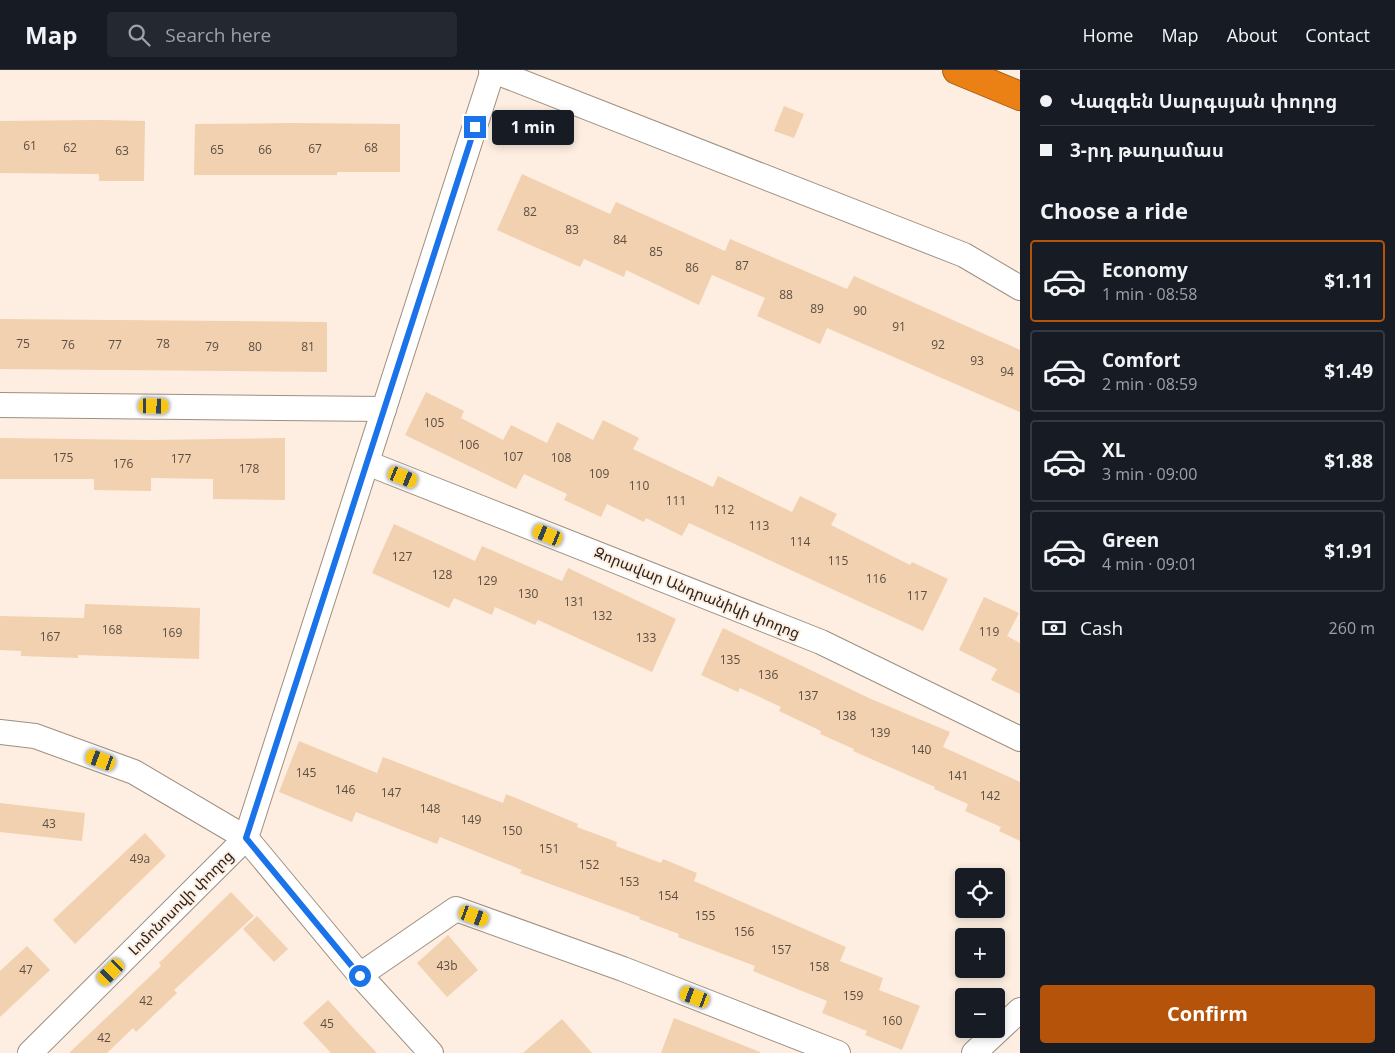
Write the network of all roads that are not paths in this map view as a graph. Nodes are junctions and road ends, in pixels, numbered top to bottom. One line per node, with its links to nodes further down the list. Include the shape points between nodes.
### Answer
1 (492, 70): 4 (street, via 964,254); 6 (street)
2 (957, 70): 3 (highway)
3 (1020, 96)
4 (1020, 288)
5 (0, 404): 6 (street)
6 (384, 409): 7 (street)
7 (367, 463): 9 (street, Զորավար Անդրանիկի փողոց, via 821,642); 10 (street)
8 (0, 732): 10 (street, via 35,736 134,772)
9 (1020, 739)
10 (246, 838): 11 (street); 13 (street, Լոմոնոսովի փողոց)
11 (360, 976): 14 (street); 15 (street, via 456,909 623,969)
12 (1020, 1010): 16 (street)
13 (30, 1053)
14 (431, 1053)
15 (838, 1053)
16 (974, 1053)

